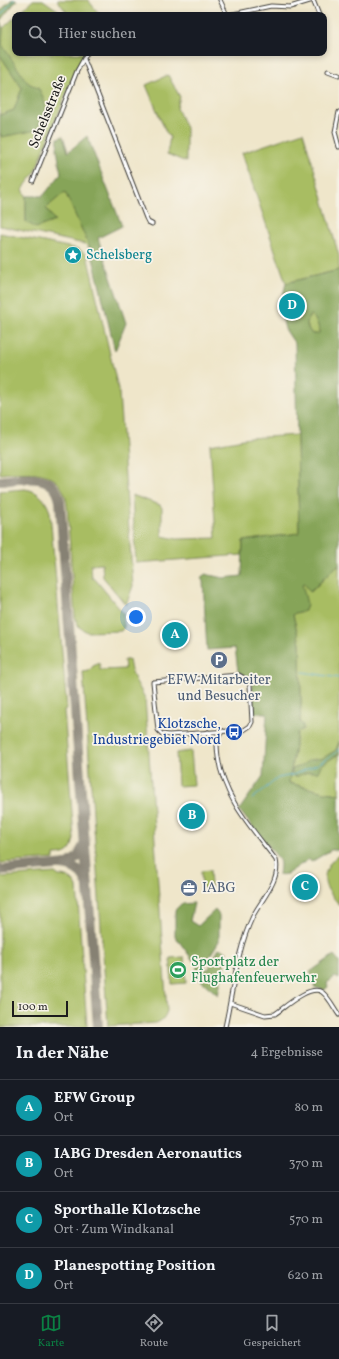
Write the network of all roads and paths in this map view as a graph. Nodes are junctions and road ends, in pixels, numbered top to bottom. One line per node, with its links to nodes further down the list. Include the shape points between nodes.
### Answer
1 (220, 0): 3 (street)
2 (313, 0): 4 (street, via 290,7 271,6); 5 (street)
3 (226, 12)
4 (242, 12)
5 (318, 12)
6 (86, 56): 7 (street, Schelsstraße)
7 (84, 59): 14 (street, Schelsstraße); 15 (street, via 146,218)
8 (328, 71): 9 (street)
9 (339, 75)
10 (339, 112): 12 (street)
11 (339, 131): 12 (street)
12 (335, 132): 13 (street)
13 (339, 147)
14 (33, 181)
15 (152, 224)
16 (223, 731): 17 (street); 17 (street, via 244,730 252,722 250,685 246,679 239,675 153,682 158,730 162,734); 18 (street)
17 (208, 732): 18 (street)
18 (217, 742): 19 (street, via 222,774 232,799 243,818 276,860 277,866 275,877 247,930)
19 (230, 1003): 20 (street, via 270,1015 306,992 315,990 323,993); 21 (street)
20 (339, 1015)
21 (224, 1027)

